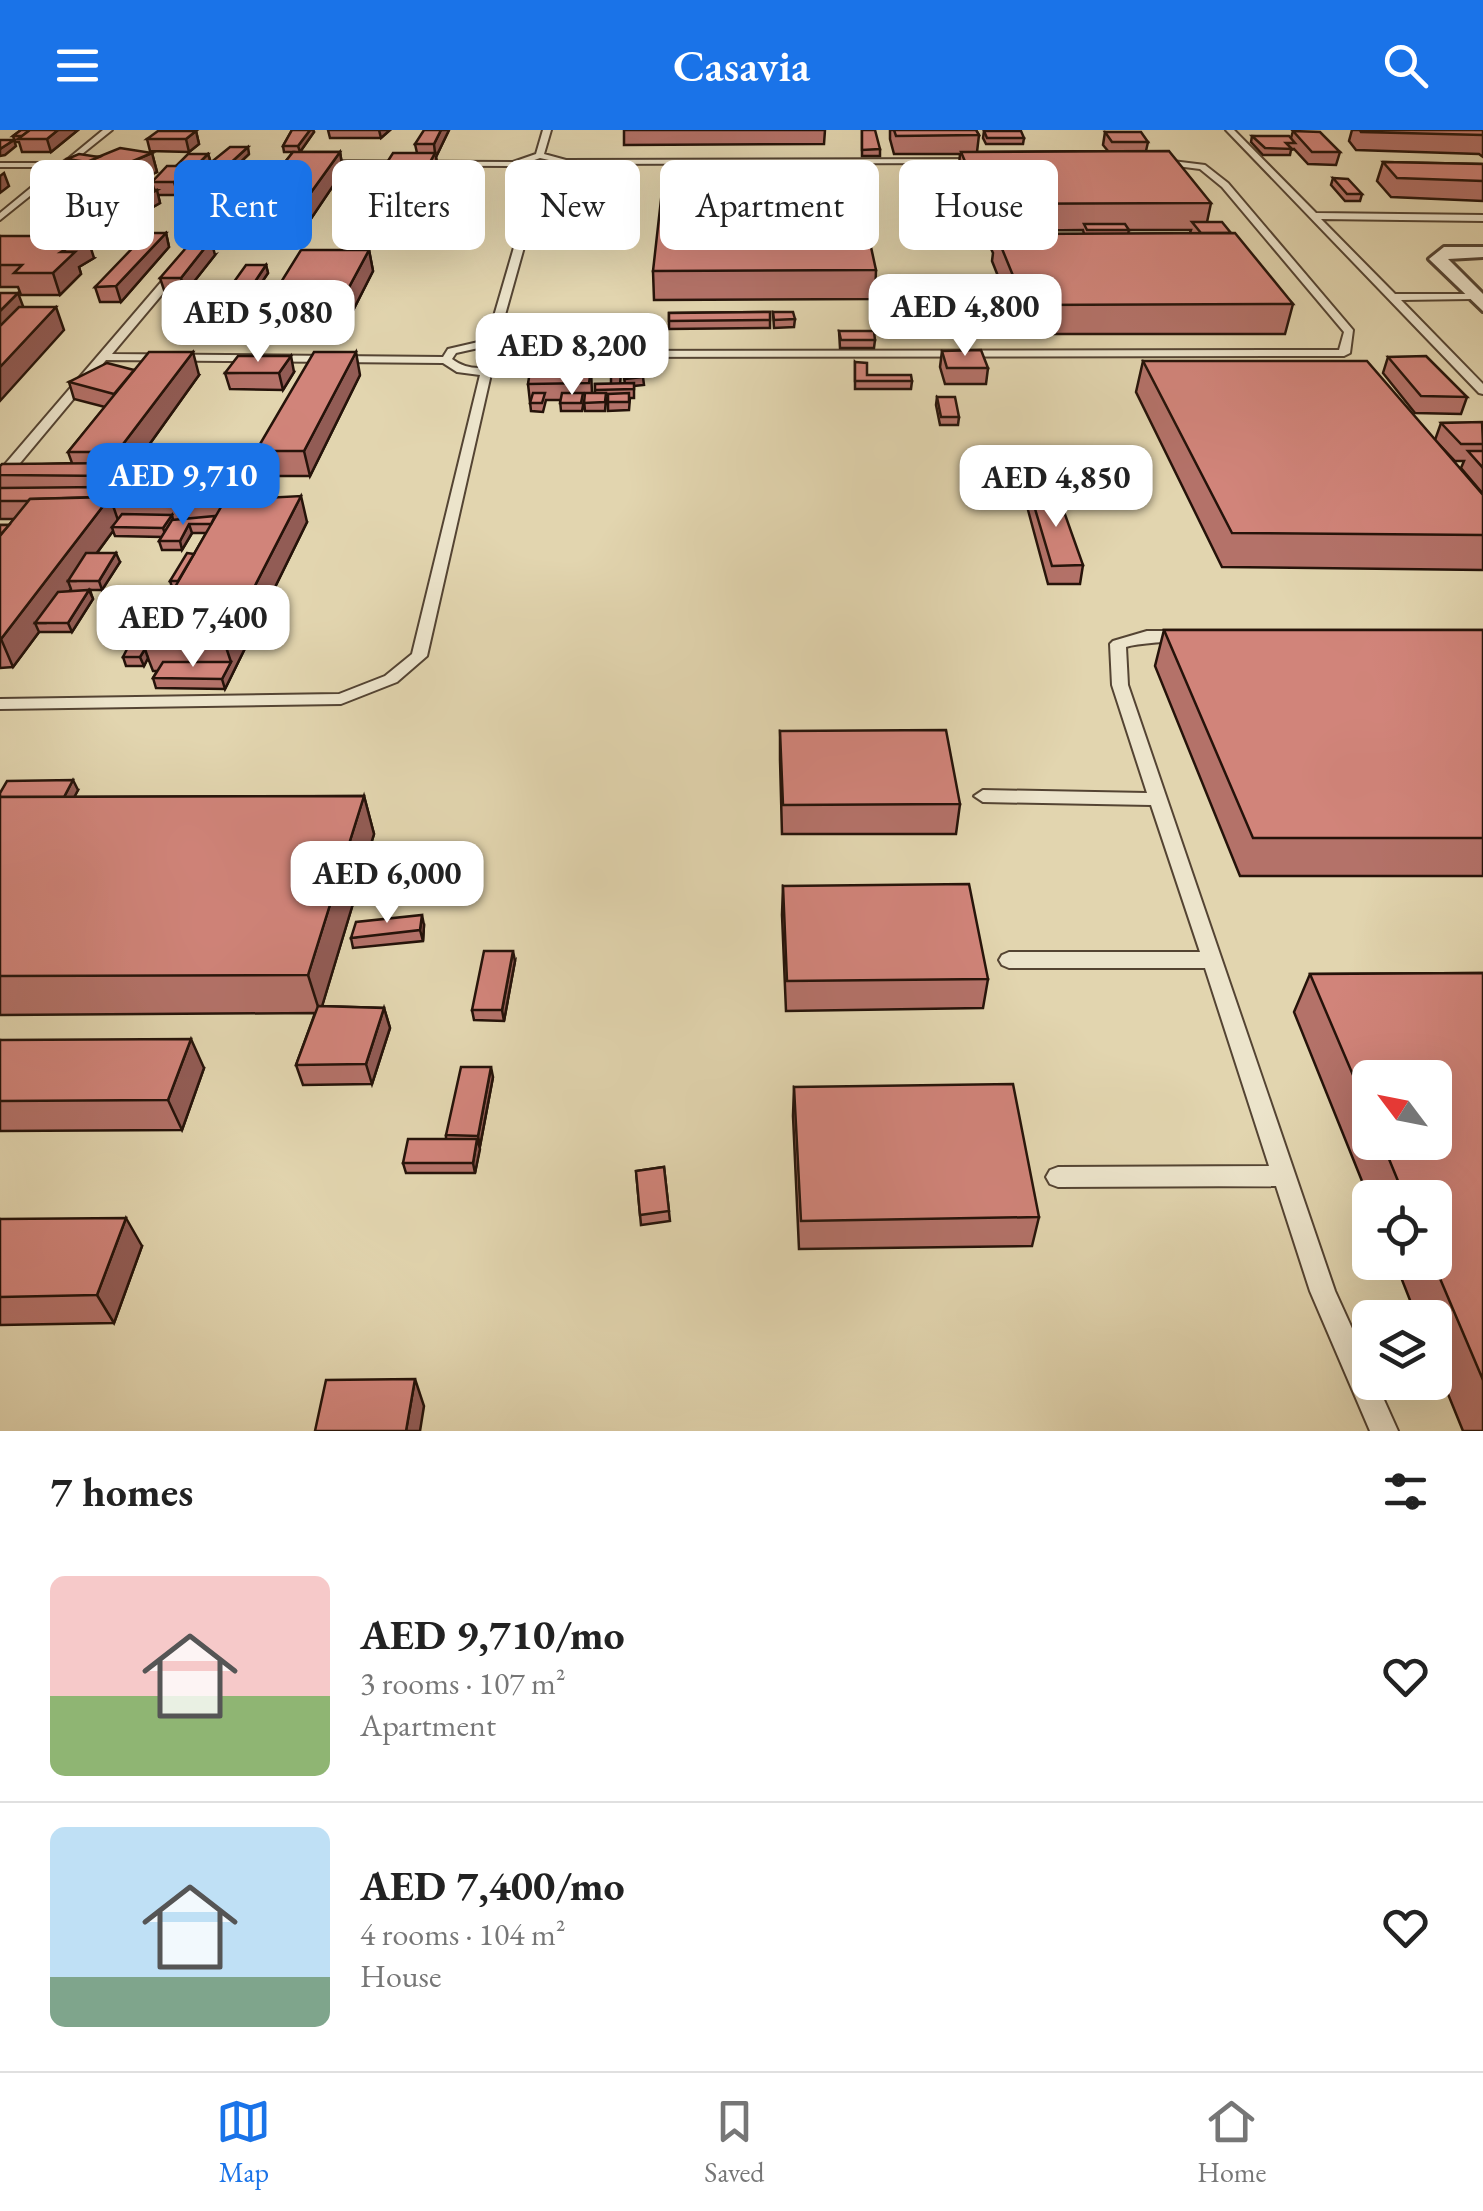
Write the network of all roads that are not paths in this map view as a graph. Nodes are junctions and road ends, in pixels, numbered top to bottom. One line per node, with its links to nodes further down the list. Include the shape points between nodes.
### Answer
1 (108, 130): 5 (lane)
2 (547, 130): 4 (lane)
3 (1230, 130): 15 (lane)
4 (540, 155): 6 (lane); 7 (lane)
5 (71, 160)
6 (526, 160)
7 (559, 160)
8 (1135, 161): 23 (lane, via 1211,171 1349,332 1344,353)
9 (640, 162): 10 (lane)
10 (899, 162)
11 (505, 164): 24 (lane, via 300,164 261,171)
12 (0, 166): 13 (lane)
13 (30, 166)
14 (30, 193): 16 (lane)
15 (1314, 216): 17 (lane); 20 (lane)
16 (0, 217)
17 (1483, 218)
18 (518, 250): 22 (lane)
19 (1483, 252): 21 (street, via 1444,252 1438,259)
20 (1392, 297): 21 (lane); 27 (lane)
21 (1476, 301)
22 (492, 342): 23 (lane); 25 (lane, via 452,351)
23 (520, 354): 26 (lane, via 514,363)
24 (102, 357): 25 (lane); 28 (lane)
25 (446, 360): 26 (lane, via 454,368)
26 (486, 372): 30 (lane, via 419,656 391,678 341,699)
27 (1483, 391)
28 (0, 478)
29 (1206, 636): 32 (lane, via 1147,636 1118,644 1120,685)
30 (0, 704)
31 (984, 796): 32 (lane)
32 (1159, 800): 34 (lane)
33 (1009, 960): 34 (lane)
34 (1212, 960): 35 (lane)
35 (1284, 1176): 36 (lane); 37 (lane, via 1323,1290)
36 (1058, 1177)
37 (1384, 1431)

